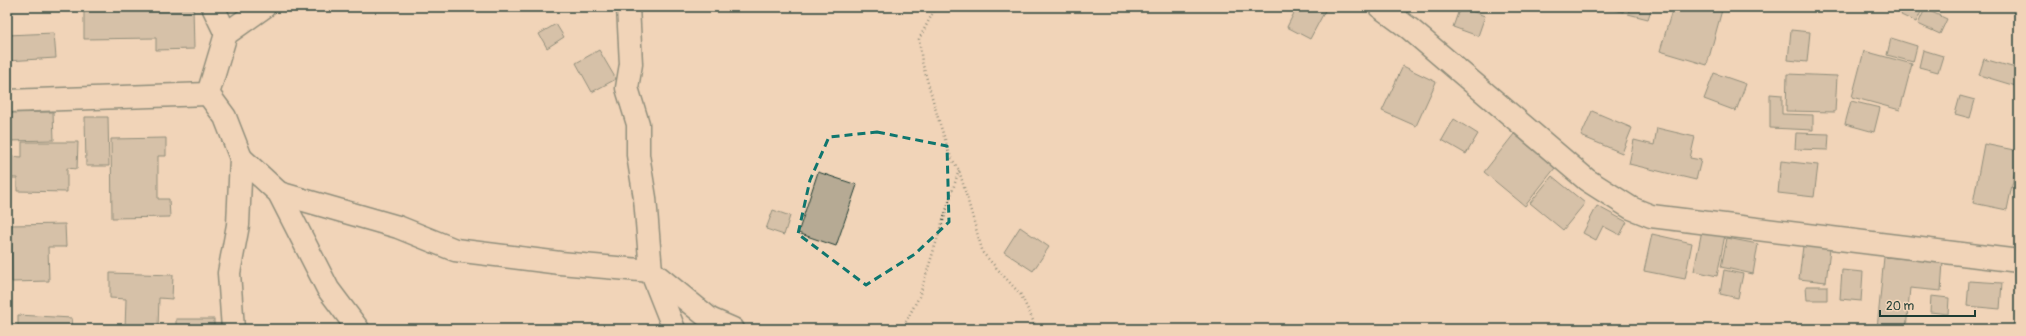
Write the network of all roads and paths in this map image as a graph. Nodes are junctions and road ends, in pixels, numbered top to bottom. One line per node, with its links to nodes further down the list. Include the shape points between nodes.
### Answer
1 (213, 7): 6 (street)
2 (264, 7): 6 (street)
3 (628, 7): 13 (street, via 631,64 627,88 638,124 638,155 646,198)
4 (936, 7): 10 (path, via 919,39 922,62 951,158)
5 (1380, 7): 12 (street, via 1410,29 1587,180 1631,208 1651,216)
6 (226, 34): 7 (street)
7 (208, 94): 8 (street); 9 (street, via 225,116)
8 (7, 101)
9 (241, 158): 11 (street); 14 (street, via 238,225 229,273)
10 (960, 170): 18 (path, via 919,297); 19 (path, via 983,253 1020,296)
11 (279, 192): 13 (street, via 398,227 455,250); 15 (street, via 328,289)
12 (2019, 261)
13 (651, 271): 16 (street); 17 (street, via 710,318)
14 (233, 329)
15 (358, 329)
16 (674, 329)
17 (733, 329)
18 (902, 329)
19 (1037, 329)

